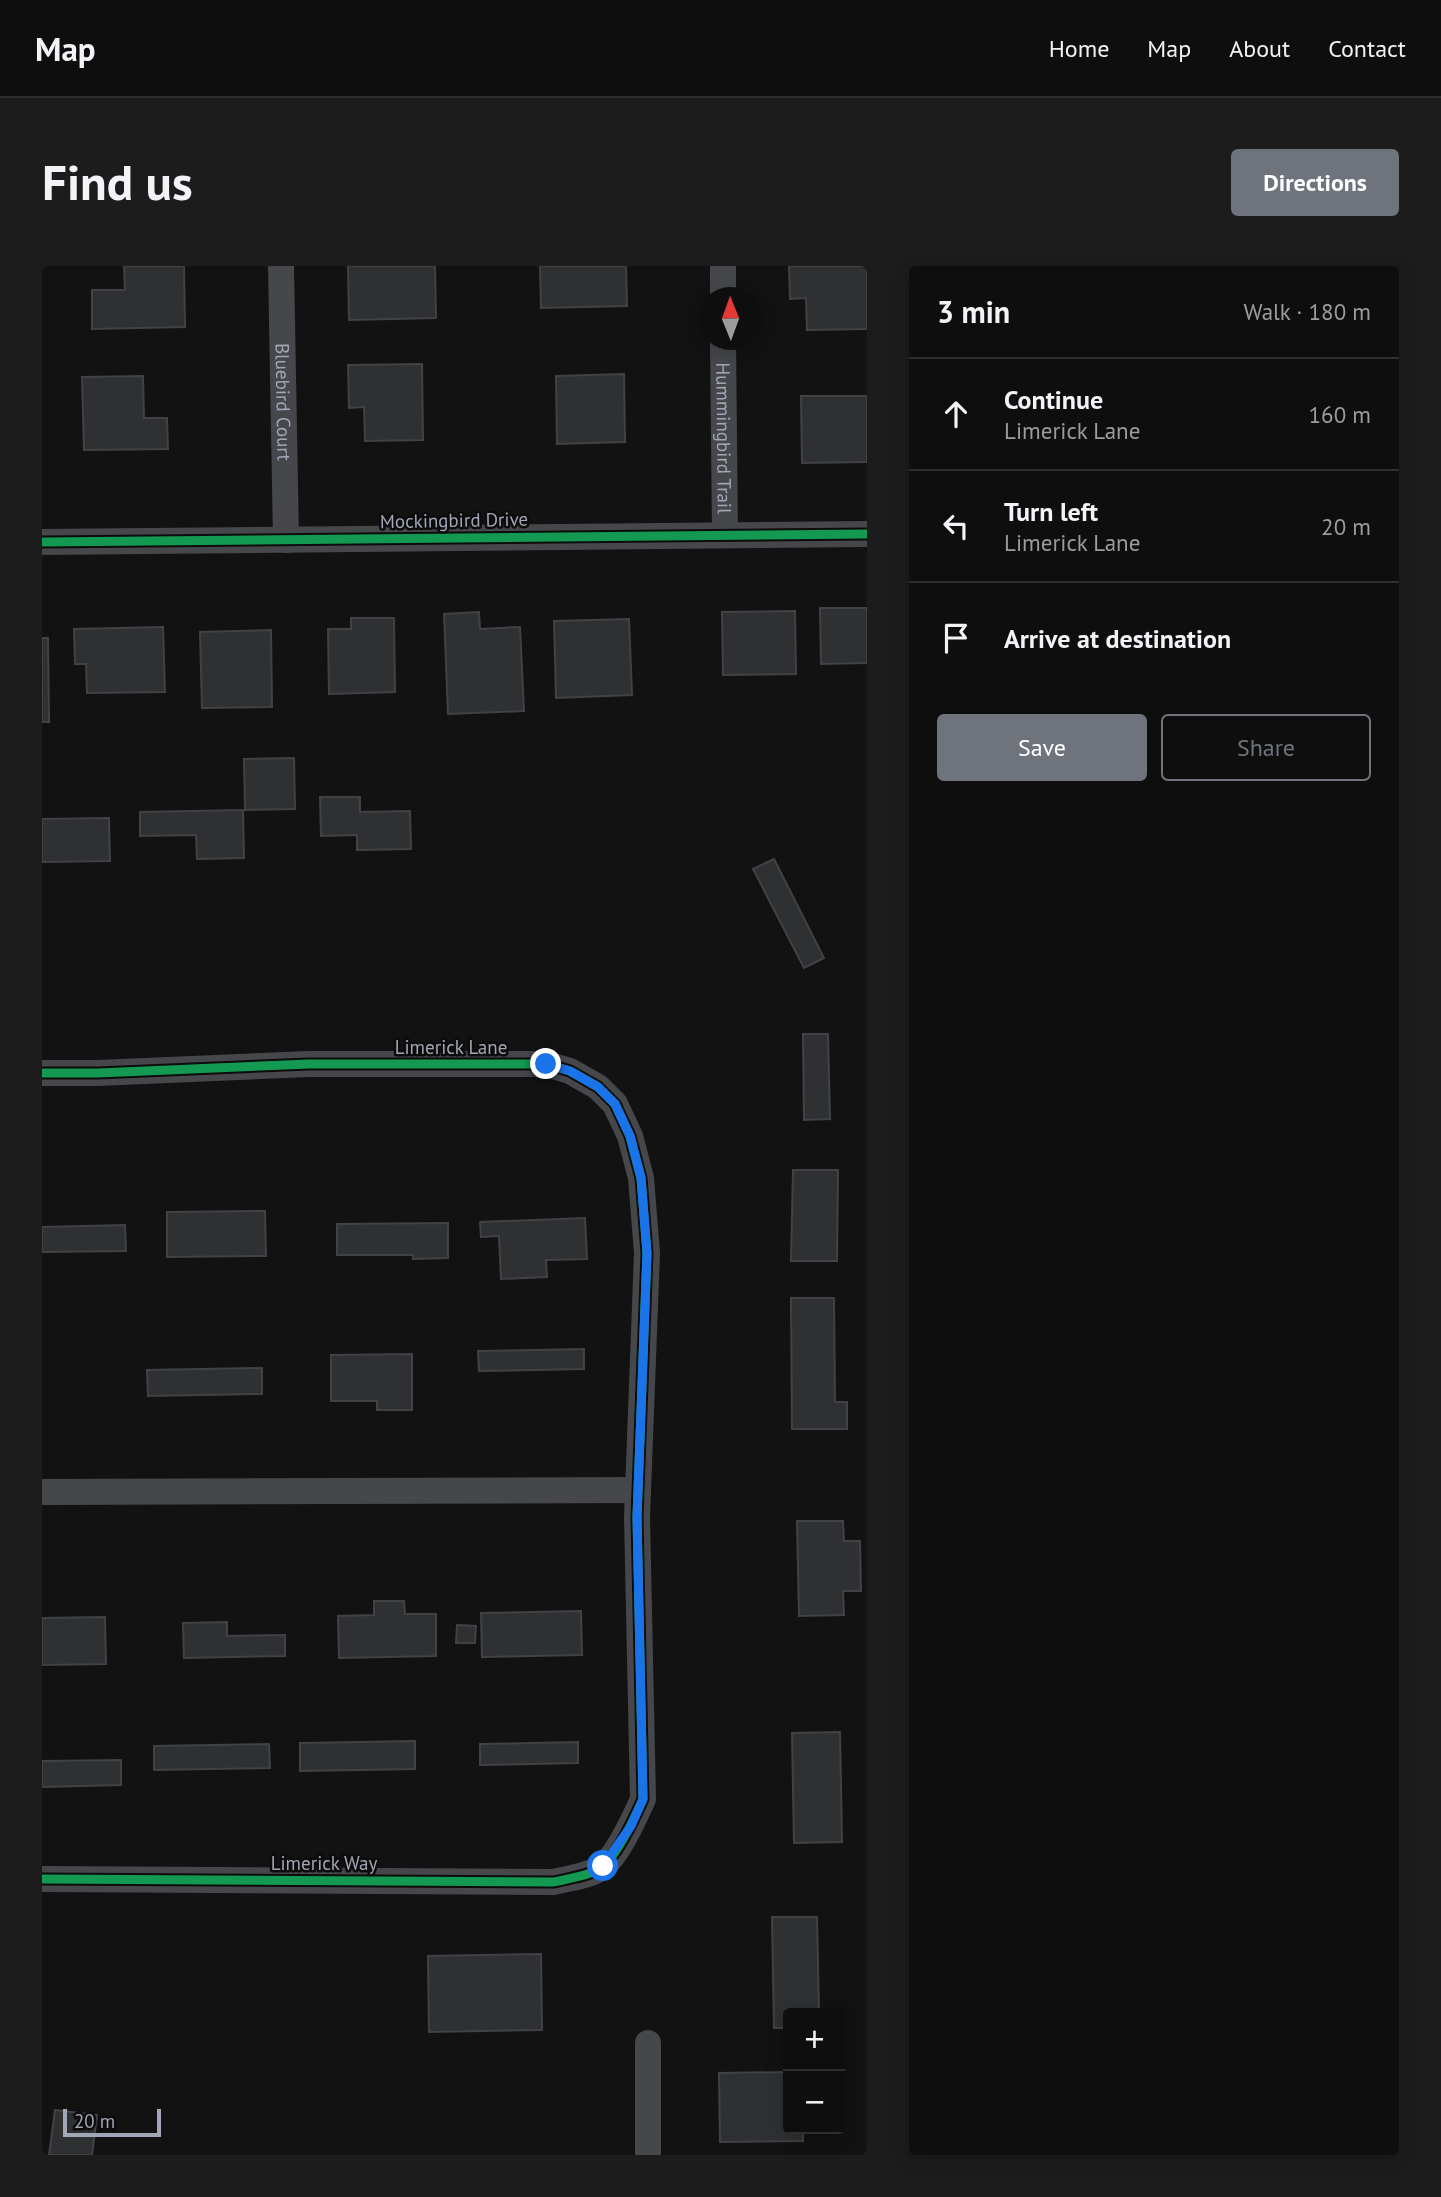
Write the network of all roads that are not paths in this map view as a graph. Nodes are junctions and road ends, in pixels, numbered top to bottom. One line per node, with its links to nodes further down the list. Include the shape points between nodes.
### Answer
1 (281, 266): 7 (street, Bluebird Court)
2 (723, 266): 3 (street)
3 (723, 287)
4 (723, 350): 6 (street, Hummingbird Trail)
5 (867, 534): 6 (street, Mockingbird Drive)
6 (725, 535): 7 (street, Mockingbird Drive)
7 (286, 540): 8 (street, Mockingbird Drive)
8 (42, 542)
9 (42, 1073): 10 (street, Limerick Lane, via 309,1064 546,1064 598,1087 615,1104 630,1136 641,1178 647,1253)
10 (638, 1490): 11 (street); 12 (street, Limerick Lane, via 643,1799 631,1826)
11 (42, 1492)
12 (603, 1866): 13 (street, Limerick Way, via 554,1882)
13 (42, 1879)
14 (648, 2043): 15 (street)
15 (648, 2155)

